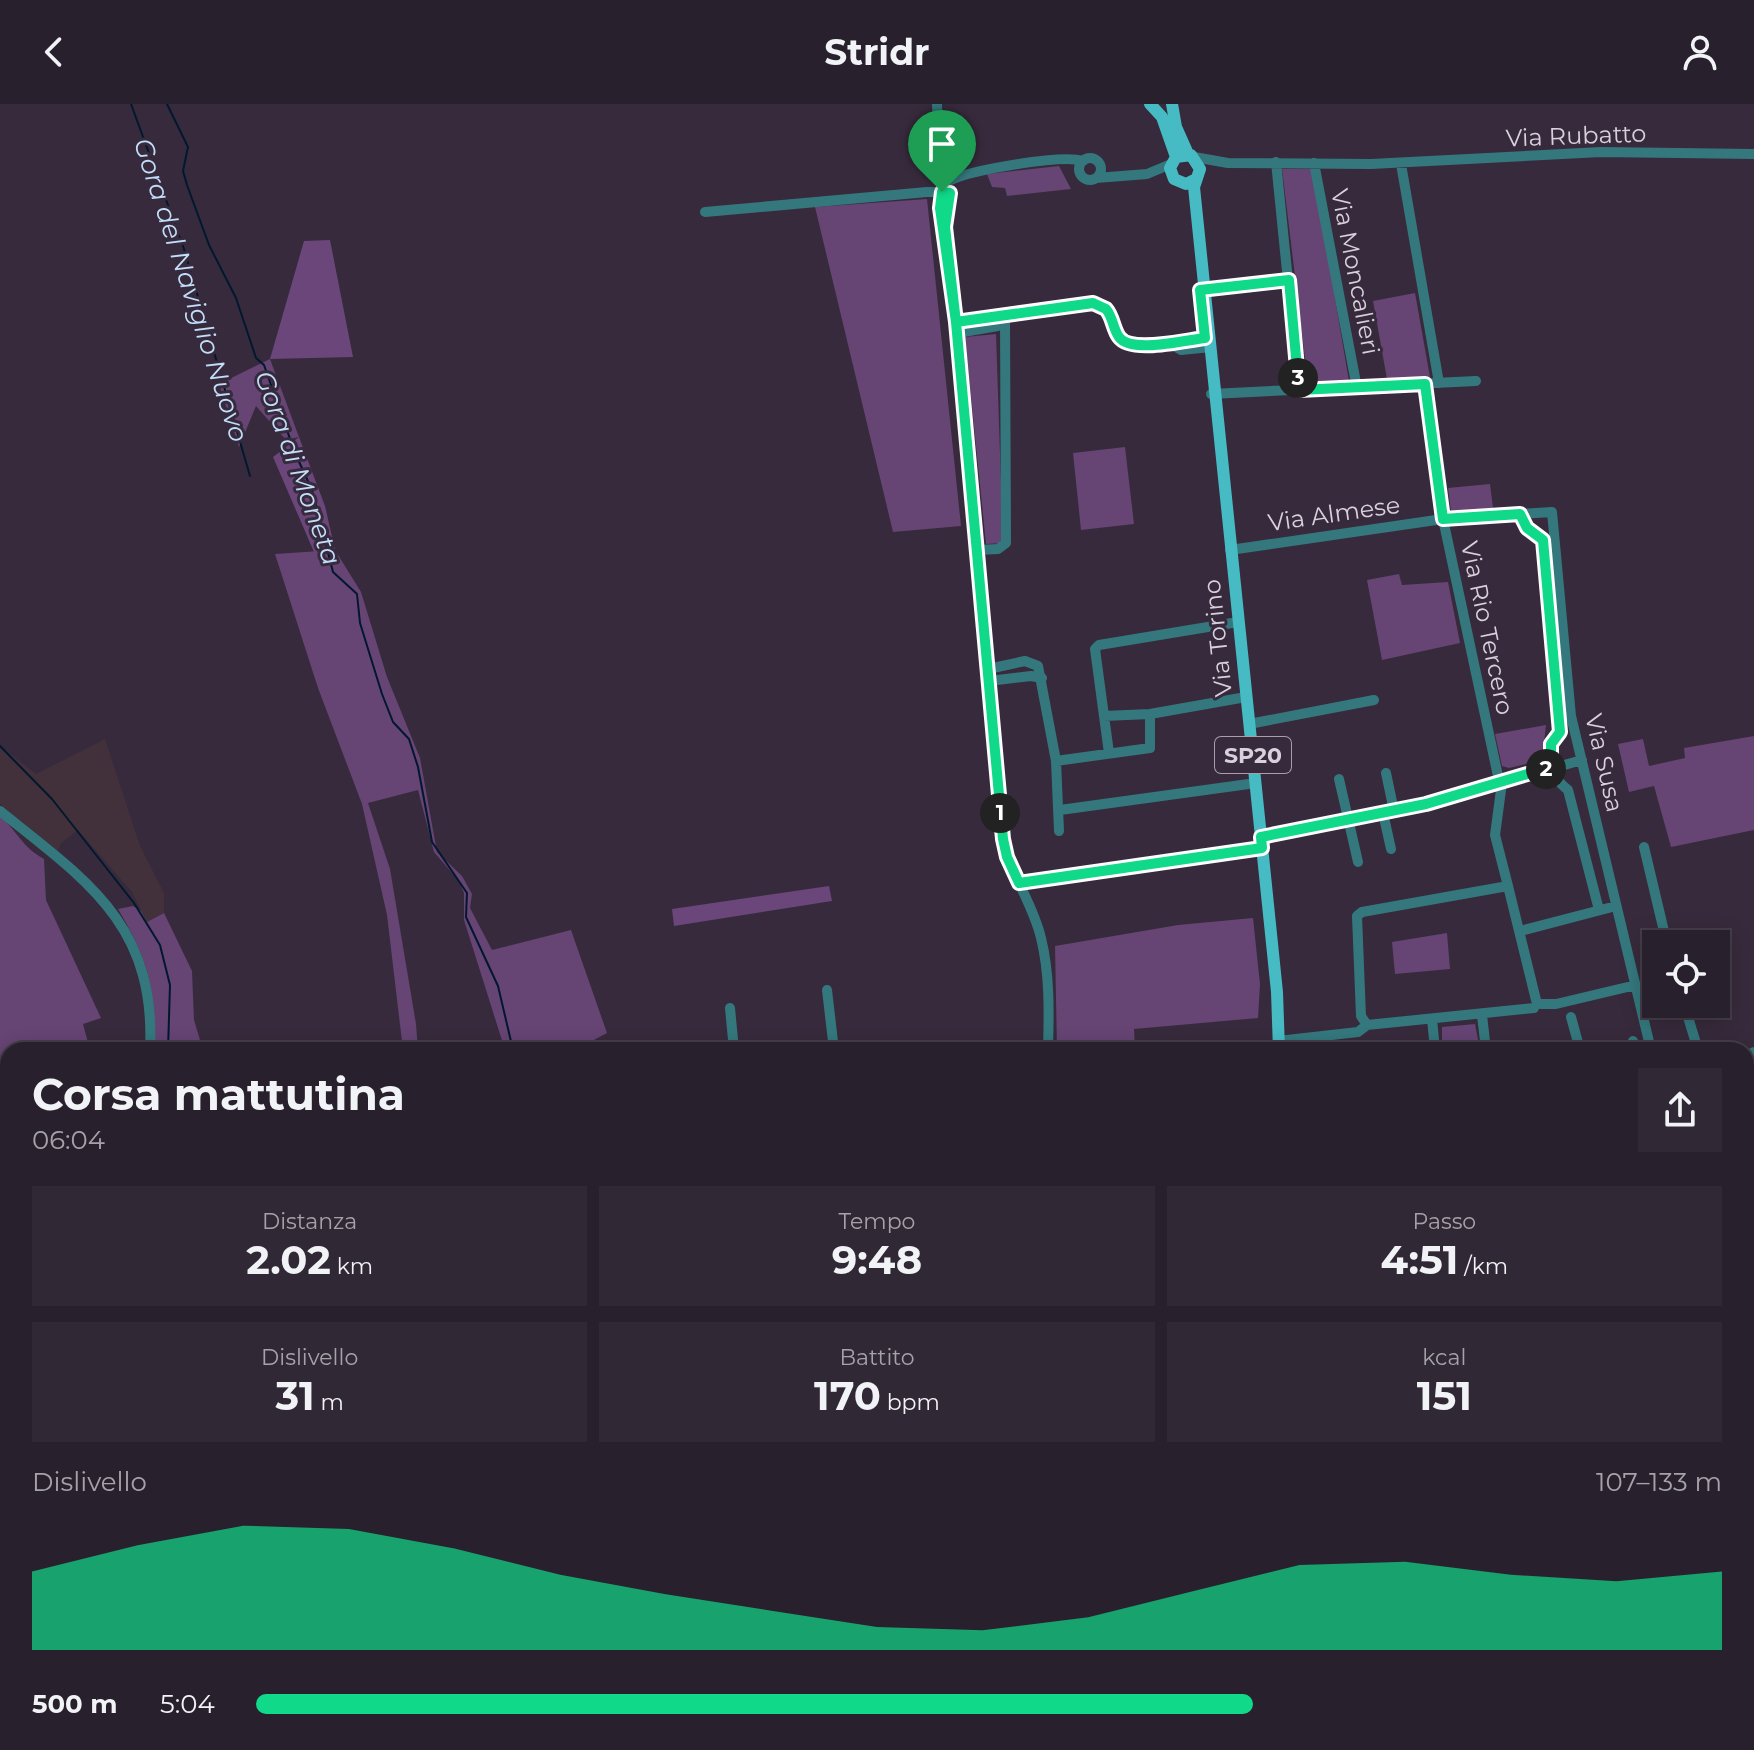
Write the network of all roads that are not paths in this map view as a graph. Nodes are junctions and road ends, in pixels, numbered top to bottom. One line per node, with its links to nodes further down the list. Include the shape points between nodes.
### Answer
1 (937, 104): 12 (street)
2 (1170, 104): 3 (main road); 10 (main road)
3 (1152, 105): 10 (main road)
4 (1754, 154): 8 (street, Via Rubatto, via 1601,152)
5 (1276, 162): 6 (street, Via Rubatto); 7 (street, Via Rubatto); 14 (street)
6 (1228, 163): 10 (street); 10 (street)
7 (1314, 163): 8 (street, Via Rubatto); 22 (street, Via Moncalieri)
8 (1401, 164): 20 (street)
9 (1082, 167): 11 (street, via 1086,179); 11 (street, via 1093,159); 12 (street, via 1052,161 970,172)
10 (1184, 168): 11 (street, via 1120,177); 15 (main road, Via Torino)
11 (1099, 174)
12 (945, 184): 13 (street, via 927,192); 17 (street, via 940,208)
13 (705, 212)
14 (1289, 280): 15 (street); 23 (street)
15 (1202, 290): 18 (main road, Via Torino)
16 (1005, 318): 17 (street, via 998,326); 18 (street, via 1093,303 1106,309 1127,343); 27 (street, via 1006,543)
17 (956, 327): 27 (street)
18 (1208, 343): 24 (main road, Via Torino)
19 (1476, 381): 20 (street)
20 (1439, 383): 21 (street)
21 (1425, 384): 22 (street); 26 (street, Via Rio Tercero)
22 (1357, 388): 23 (street)
23 (1299, 390): 24 (street)
24 (1214, 394): 28 (main road, Via Torino / SP20)
25 (1520, 514): 26 (street, Via Susa); 39 (street, Via Susa, via 1552,512 1571,716); 41 (street, Via Susa, via 1527,528 1543,540 1560,732 1551,744)
26 (1443, 519): 28 (street, Via Almese); 45 (street, Via Rio Tercero)
27 (977, 550): 30 (street)
28 (1230, 550): 29 (main road, Via Torino / SP20)
29 (1238, 622): 33 (main road, Via Torino / SP20); 36 (street, via 1099,645 1095,649)
30 (988, 669): 31 (street, via 1025,661 1038,666); 32 (street)
31 (1042, 678): 32 (street); 40 (street)
32 (989, 681): 55 (street, via 1003,839)
33 (1246, 697): 35 (street); 37 (main road, Via Torino / SP20)
34 (1374, 700): 37 (street)
35 (1150, 714): 36 (street); 38 (street, via 1150,748)
36 (1104, 716): 38 (street)
37 (1249, 724): 44 (main road, Via Torino / SP20)
38 (1109, 753): 40 (street)
39 (1582, 760): 41 (street); 57 (street, Via Susa)
40 (1056, 761): 46 (street)
41 (1551, 767): 45 (street); 58 (street, Via Susa, via 1571,798)
42 (1386, 773): 48 (street)
43 (1339, 779): 49 (street)
44 (1256, 783): 46 (street); 51 (main road, Via Torino / SP20)
45 (1500, 784): 48 (street); 56 (street, Via Rio Tercero, via 1495,835)
46 (1060, 810): 50 (street)
47 (0, 811): 70 (street, via 84,881 135,944 151,999)
48 (1388, 812): 49 (street); 53 (street)
49 (1347, 821): 51 (street); 54 (street)
50 (1059, 831)
51 (1261, 843): 55 (street); 74 (main road, Via Torino / SP20)
52 (1644, 847): 59 (street)
53 (1391, 849)
54 (1358, 862)
55 (1019, 883): 73 (street, via 1041,938)
56 (1508, 886): 60 (street, Via Rio Tercero); 69 (street, via 1357,916 1361,1016)
57 (1616, 906): 58 (street); 61 (street, Via Susa)
58 (1599, 910): 60 (street)
59 (1664, 930)
60 (1520, 931): 63 (street, Via Rio Tercero)
61 (1636, 985): 63 (street, via 1556,1004); 79 (street, Via Susa)
62 (827, 990): 72 (street)
63 (1533, 1004): 65 (street)
64 (730, 1008): 71 (street)
65 (1482, 1015): 68 (street); 77 (street)
66 (1571, 1017): 78 (street)
67 (1688, 1018): 80 (street)
68 (1432, 1019): 69 (street); 76 (street)
69 (1367, 1025): 75 (street, via 1358,1032)
70 (150, 1042)
71 (733, 1042)
72 (833, 1042)
73 (1048, 1042)
74 (1278, 1042)
75 (1301, 1042)
76 (1434, 1042)
77 (1485, 1042)
78 (1578, 1042)
79 (1649, 1042)
80 (1696, 1042)

